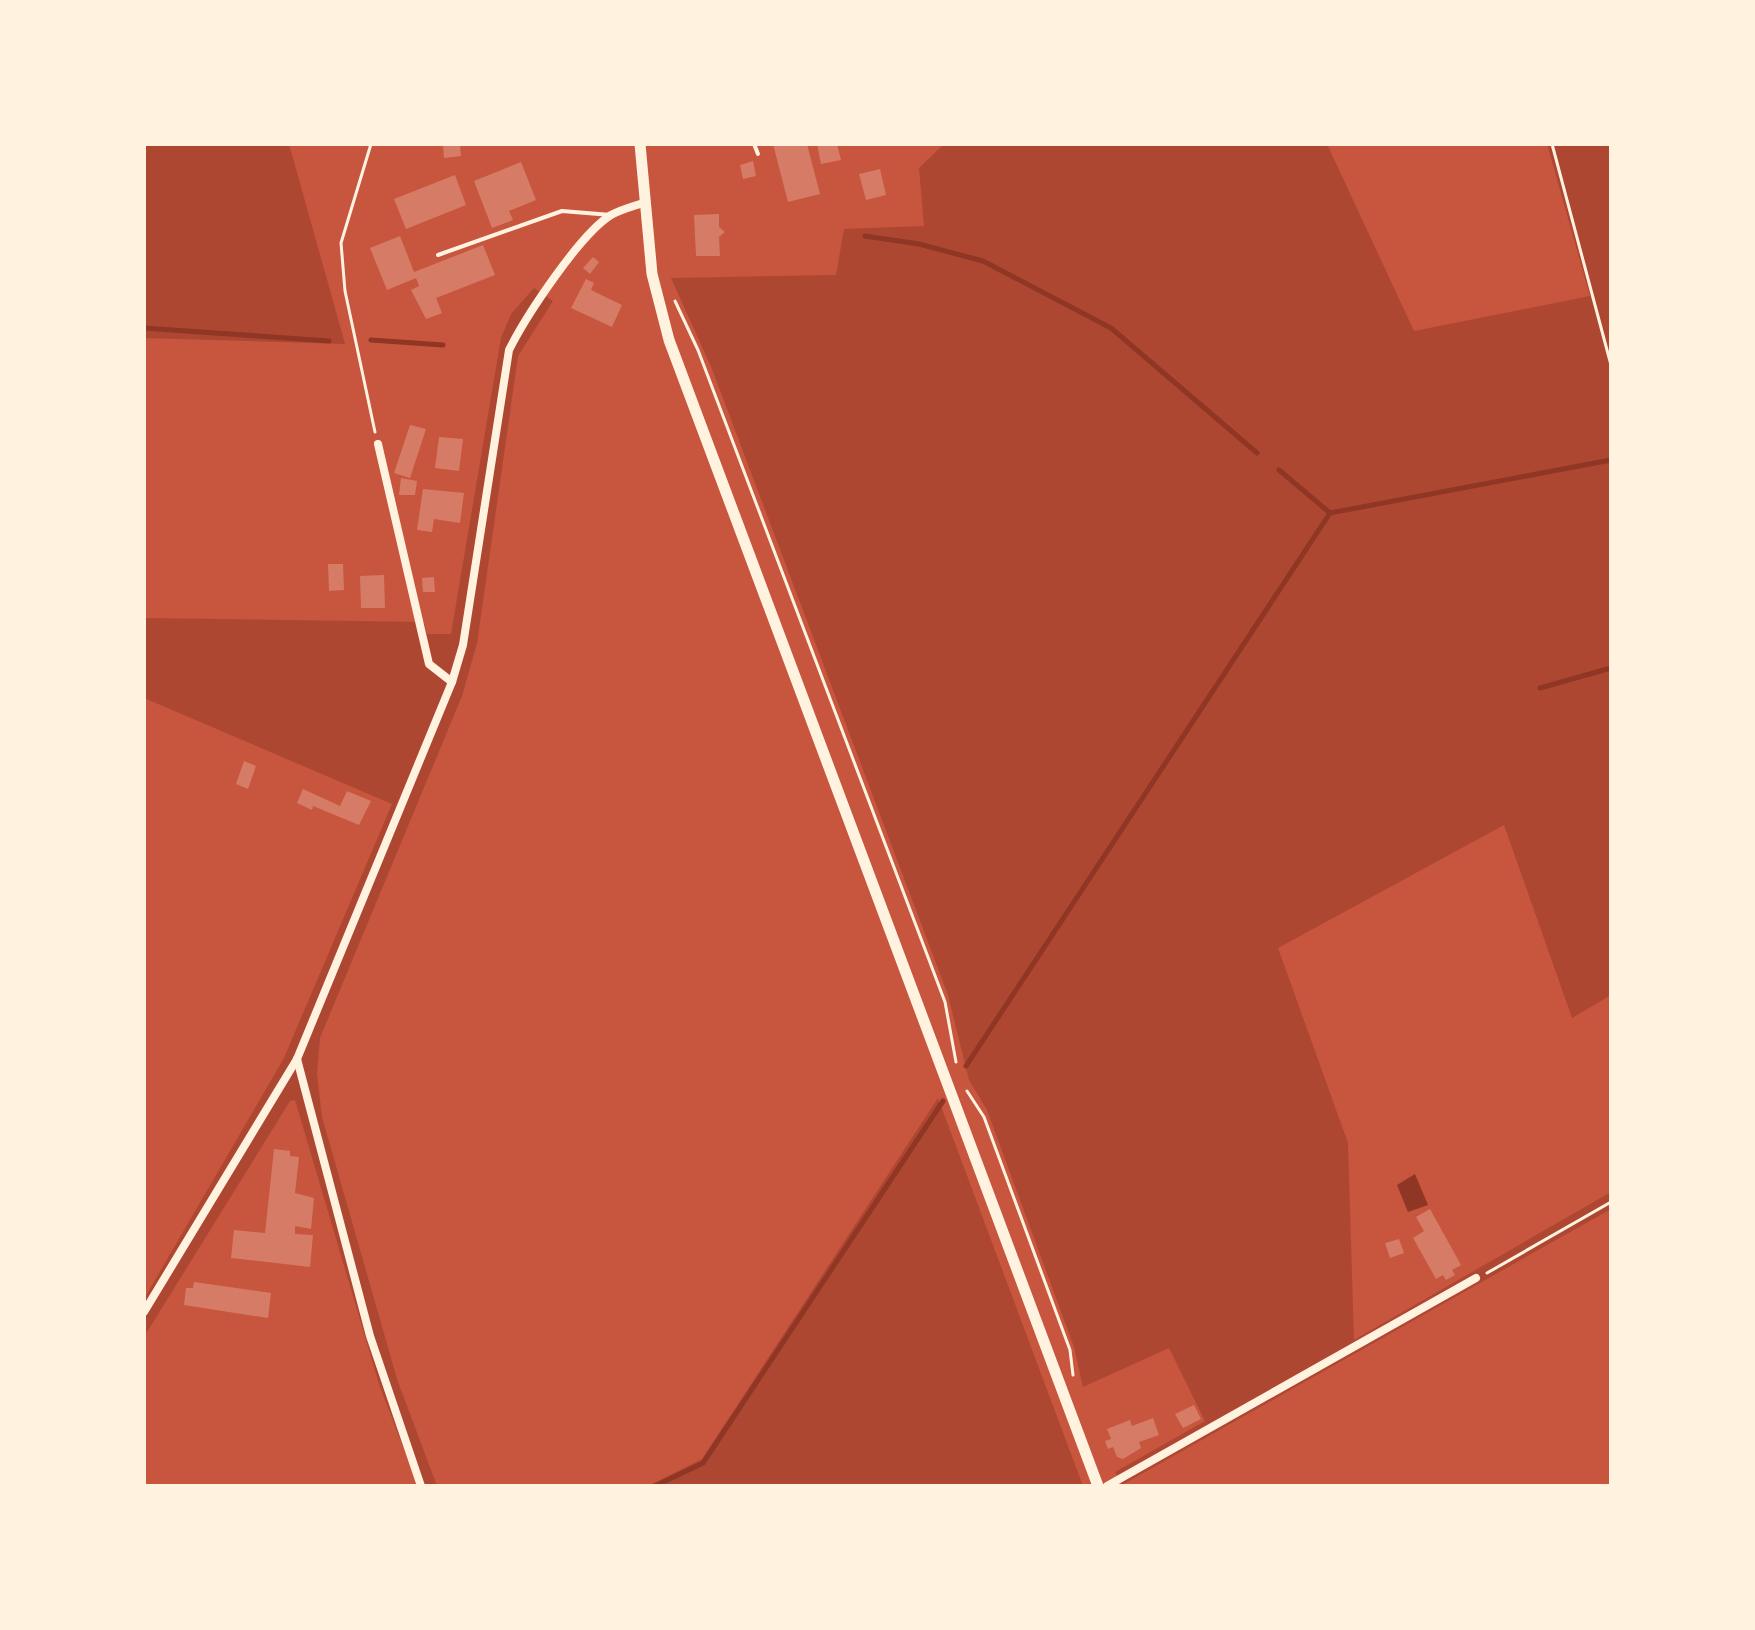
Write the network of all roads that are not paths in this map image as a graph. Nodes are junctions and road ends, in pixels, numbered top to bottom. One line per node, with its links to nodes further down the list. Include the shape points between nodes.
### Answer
1 (640, 144): 4 (street)
2 (754, 144): 3 (lane)
3 (758, 154)
4 (646, 202): 5 (street); 13 (street, via 652,274 669,340)
5 (612, 215): 6 (lane, via 562,211); 8 (street, via 595,228 532,310 509,350 463,645)
6 (438, 255)
7 (378, 444): 8 (street, via 429,664)
8 (452, 682): 9 (street)
9 (297, 1059): 11 (street); 12 (street, via 370,1336)
10 (1476, 1278): 14 (street)
11 (144, 1312)
12 (421, 1486)
13 (1098, 1486)
14 (1107, 1486)

